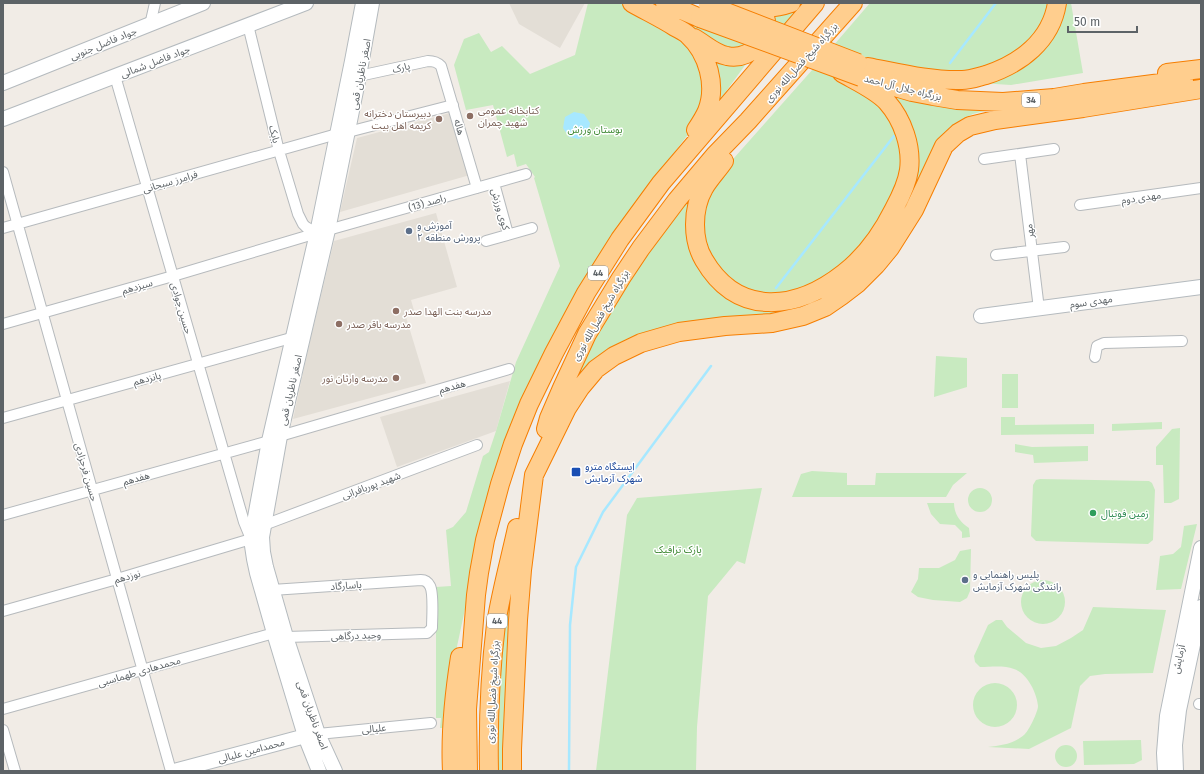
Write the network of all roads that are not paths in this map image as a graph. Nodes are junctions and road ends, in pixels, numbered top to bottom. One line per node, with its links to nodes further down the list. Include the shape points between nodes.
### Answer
1 (155, 3): 17 (street)
2 (203, 3): 17 (street, جواد فاضل جنوبی)
3 (306, 3): 18 (street, جواد فاضل شمالی)
4 (352, 3): 16 (street)
5 (363, 3): 16 (street, اصغر ناظریان قمی)
6 (372, 3): 25 (street, اصغر ناظریان قمی)
7 (632, 3): 19 (highway)
8 (665, 3): 15 (highway, بزرگراه جلال آل احمد / 34)
9 (740, 3): 14 (highway)
10 (791, 3): 14 (highway)
11 (815, 3): 40 (highway, بزرگراه شیخ فضل‌الله نوری / 44)
12 (1057, 3): 23 (highway, via 1051,24 1042,39 1030,52 998,71 964,80)
13 (853, 4): 31 (highway, بزرگراه شیخ فضل‌الله نوری / 44)
14 (760, 8): 19 (highway, via 766,19 766,31 755,49 747,53 734,57 717,53)
15 (704, 9): 21 (highway, بزرگراه جلال آل احمد / 34, bridge); 23 (highway, بزرگراه جلال آل احمد / 34, bridge)
16 (360, 18): 32 (street, اصغر ناظریان قمی)
17 (150, 25): 27 (street, جواد فاضل جنوبی)
18 (248, 26): 24 (street, جواد فاضل شمالی); 34 (street, بابک)
19 (688, 35): 40 (highway, via 700,50 707,65 711,85 709,103 707,112)
20 (441, 66): 25 (street, پارک, via 434,61 428,61); 29 (street, هاله)
21 (832, 67): 23 (highway, بزرگراه جلال آل احمد / 34, bridge); 31 (highway, bridge, via 887,102 906,138 910,161 908,179 890,217 862,256 845,273 824,287 793,300 768,303 732,292 710,270 701,255 695,232 694,223 704,188 724,162)
22 (1201, 69): 23 (highway, بزرگراه جلال آل احمد / 34, via 1026,90 981,90 939,86)
23 (865, 72): 26 (highway, بزرگراه جلال آل احمد / 34, via 912,92 957,100 1003,102)
24 (115, 76): 30 (street, جواد فاضل شمالی); 41 (street, حسین جوادی)
25 (359, 76): 32 (street, اصغر ناظریان قمی)
26 (1201, 79)
27 (4, 82)
28 (1201, 89): 70 (highway, via 970,126 944,146 914,210 890,248 858,283 825,307 803,316 772,323 679,332 641,343 614,356 596,369 580,388 567,408)
29 (453, 105): 32 (street, فرامرز سبحانی); 42 (street, هاله)
30 (3, 119)
31 (748, 121): 70 (highway, بزرگراه شیخ فضل‌الله نوری / 44, via 677,200 607,300 587,334 549,418)
32 (342, 133): 34 (street, فرامرز سبحانی); 48 (street, اصغر ناظریان قمی)
33 (1054, 148): 35 (street)
34 (279, 151): 41 (street, فرامرز سبحانی); 48 (street, بابک, via 300,219 306,228)
35 (1020, 154): 36 (street); 52 (street, مهر)
36 (984, 159)
37 (3, 172): 45 (street, حسین فرحزادی)
38 (526, 174): 39 (street, راصد (13))
39 (494, 183): 42 (street, راصد (13)); 49 (street, کوی ورزش)
40 (661, 183): 78 (highway, بزرگراه شیخ فضل‌الله نوری / 44, via 620,239 586,293 530,404 500,484 485,540)
41 (147, 188): 45 (street, فرامرز سبحانی); 54 (street, حسین جوادی)
42 (477, 188): 48 (street, راصد (13))
43 (1201, 188): 44 (street, مهدی دوم)
44 (1080, 205)
45 (18, 224): 46 (street, فرامرز سبحانی); 57 (street, حسین فرحزادی)
46 (3, 228)
47 (532, 228): 49 (street, کوی ورزش)
48 (322, 231): 54 (street, سیزدهم); 60 (street, اصغر ناظریان قمی)
49 (508, 234): 50 (street, کوی ورزش)
50 (486, 241)
51 (1064, 246): 52 (street)
52 (1032, 250): 53 (street); 56 (street, مهر)
53 (996, 255)
54 (173, 276): 57 (street, سیزدهم); 63 (street, حسین جوادی)
55 (1201, 287): 56 (street, مهدی سوم)
56 (1039, 309): 58 (street, مهدی سوم)
57 (42, 313): 59 (street, سیزدهم); 65 (street, حسین فرحزادی)
58 (981, 316)
59 (3, 324)
60 (297, 338): 63 (street, پانزدهم); 67 (street, اصغر ناظریان قمی)
61 (1182, 341): 62 (street, via 1104,343 1097,346)
62 (1095, 357)
63 (198, 364): 65 (street, پانزدهم); 69 (street, حسین جوادی)
64 (508, 369): 67 (street, هفدهم)
65 (67, 400): 66 (street, پانزدهم); 71 (street, حسین فرحزادی)
66 (3, 418)
67 (274, 438): 69 (street, هفدهم); 73 (street, اصغر ناظریان قمی); 74 (street, اصغر ناظریان قمی)
68 (478, 445): 73 (street, شهید پوربافرانی)
69 (224, 453): 71 (street, هفدهم); 74 (street, حسین جوادی)
70 (534, 475): 94 (highway, بزرگراه شیخ فضل‌الله نوری / 44, via 518,522 496,623 490,682); 95 (highway, via 518,620)
71 (92, 490): 72 (street, هفدهم); 76 (street, حسین فرحزادی)
72 (3, 515)
73 (264, 525): 74 (street); 77 (street, اصغر ناظریان قمی, via 262,545)
74 (251, 539): 76 (street, نوزدهم); 77 (street, اصغر ناظریان قمی, via 254,559)
75 (1201, 548): 79 (street, آزمایش)
76 (117, 579): 80 (street, نوزدهم); 83 (street, حسین فرحزادی)
77 (268, 590): 81 (street, پاسارگاد, via 425,580 432,590 432,628); 82 (street, اصغر ناظریان قمی)
78 (476, 595): 92 (highway, via 464,631 456,687); 93 (highway, بزرگراه شیخ فضل‌الله نوری / 44, via 467,709)
79 (1197, 607): 96 (street, آزمایش, via 1167,716); 97 (street, آزمایش, via 1179,710)
80 (3, 611)
81 (426, 633): 82 (street, وحید درگاهی)
82 (279, 636): 83 (street, محمدهادی طهماسبی); 87 (street, اصغر ناظریان قمی)
83 (143, 670): 84 (street, محمدهادی طهماسبی); 89 (street, حسین فرحزادی)
84 (3, 709)
85 (431, 723): 87 (street, علیالی)
86 (3, 730): 88 (street)
87 (311, 735): 89 (street, محمدامین علیالی); 90 (street, اصغر ناظریان قمی); 91 (street, اصغر ناظریان قمی)
88 (15, 771)
89 (173, 771)
90 (318, 771)
91 (335, 771)
92 (452, 771)
93 (468, 771)
94 (489, 771)
95 (512, 771)
96 (1165, 771)
97 (1176, 771)

